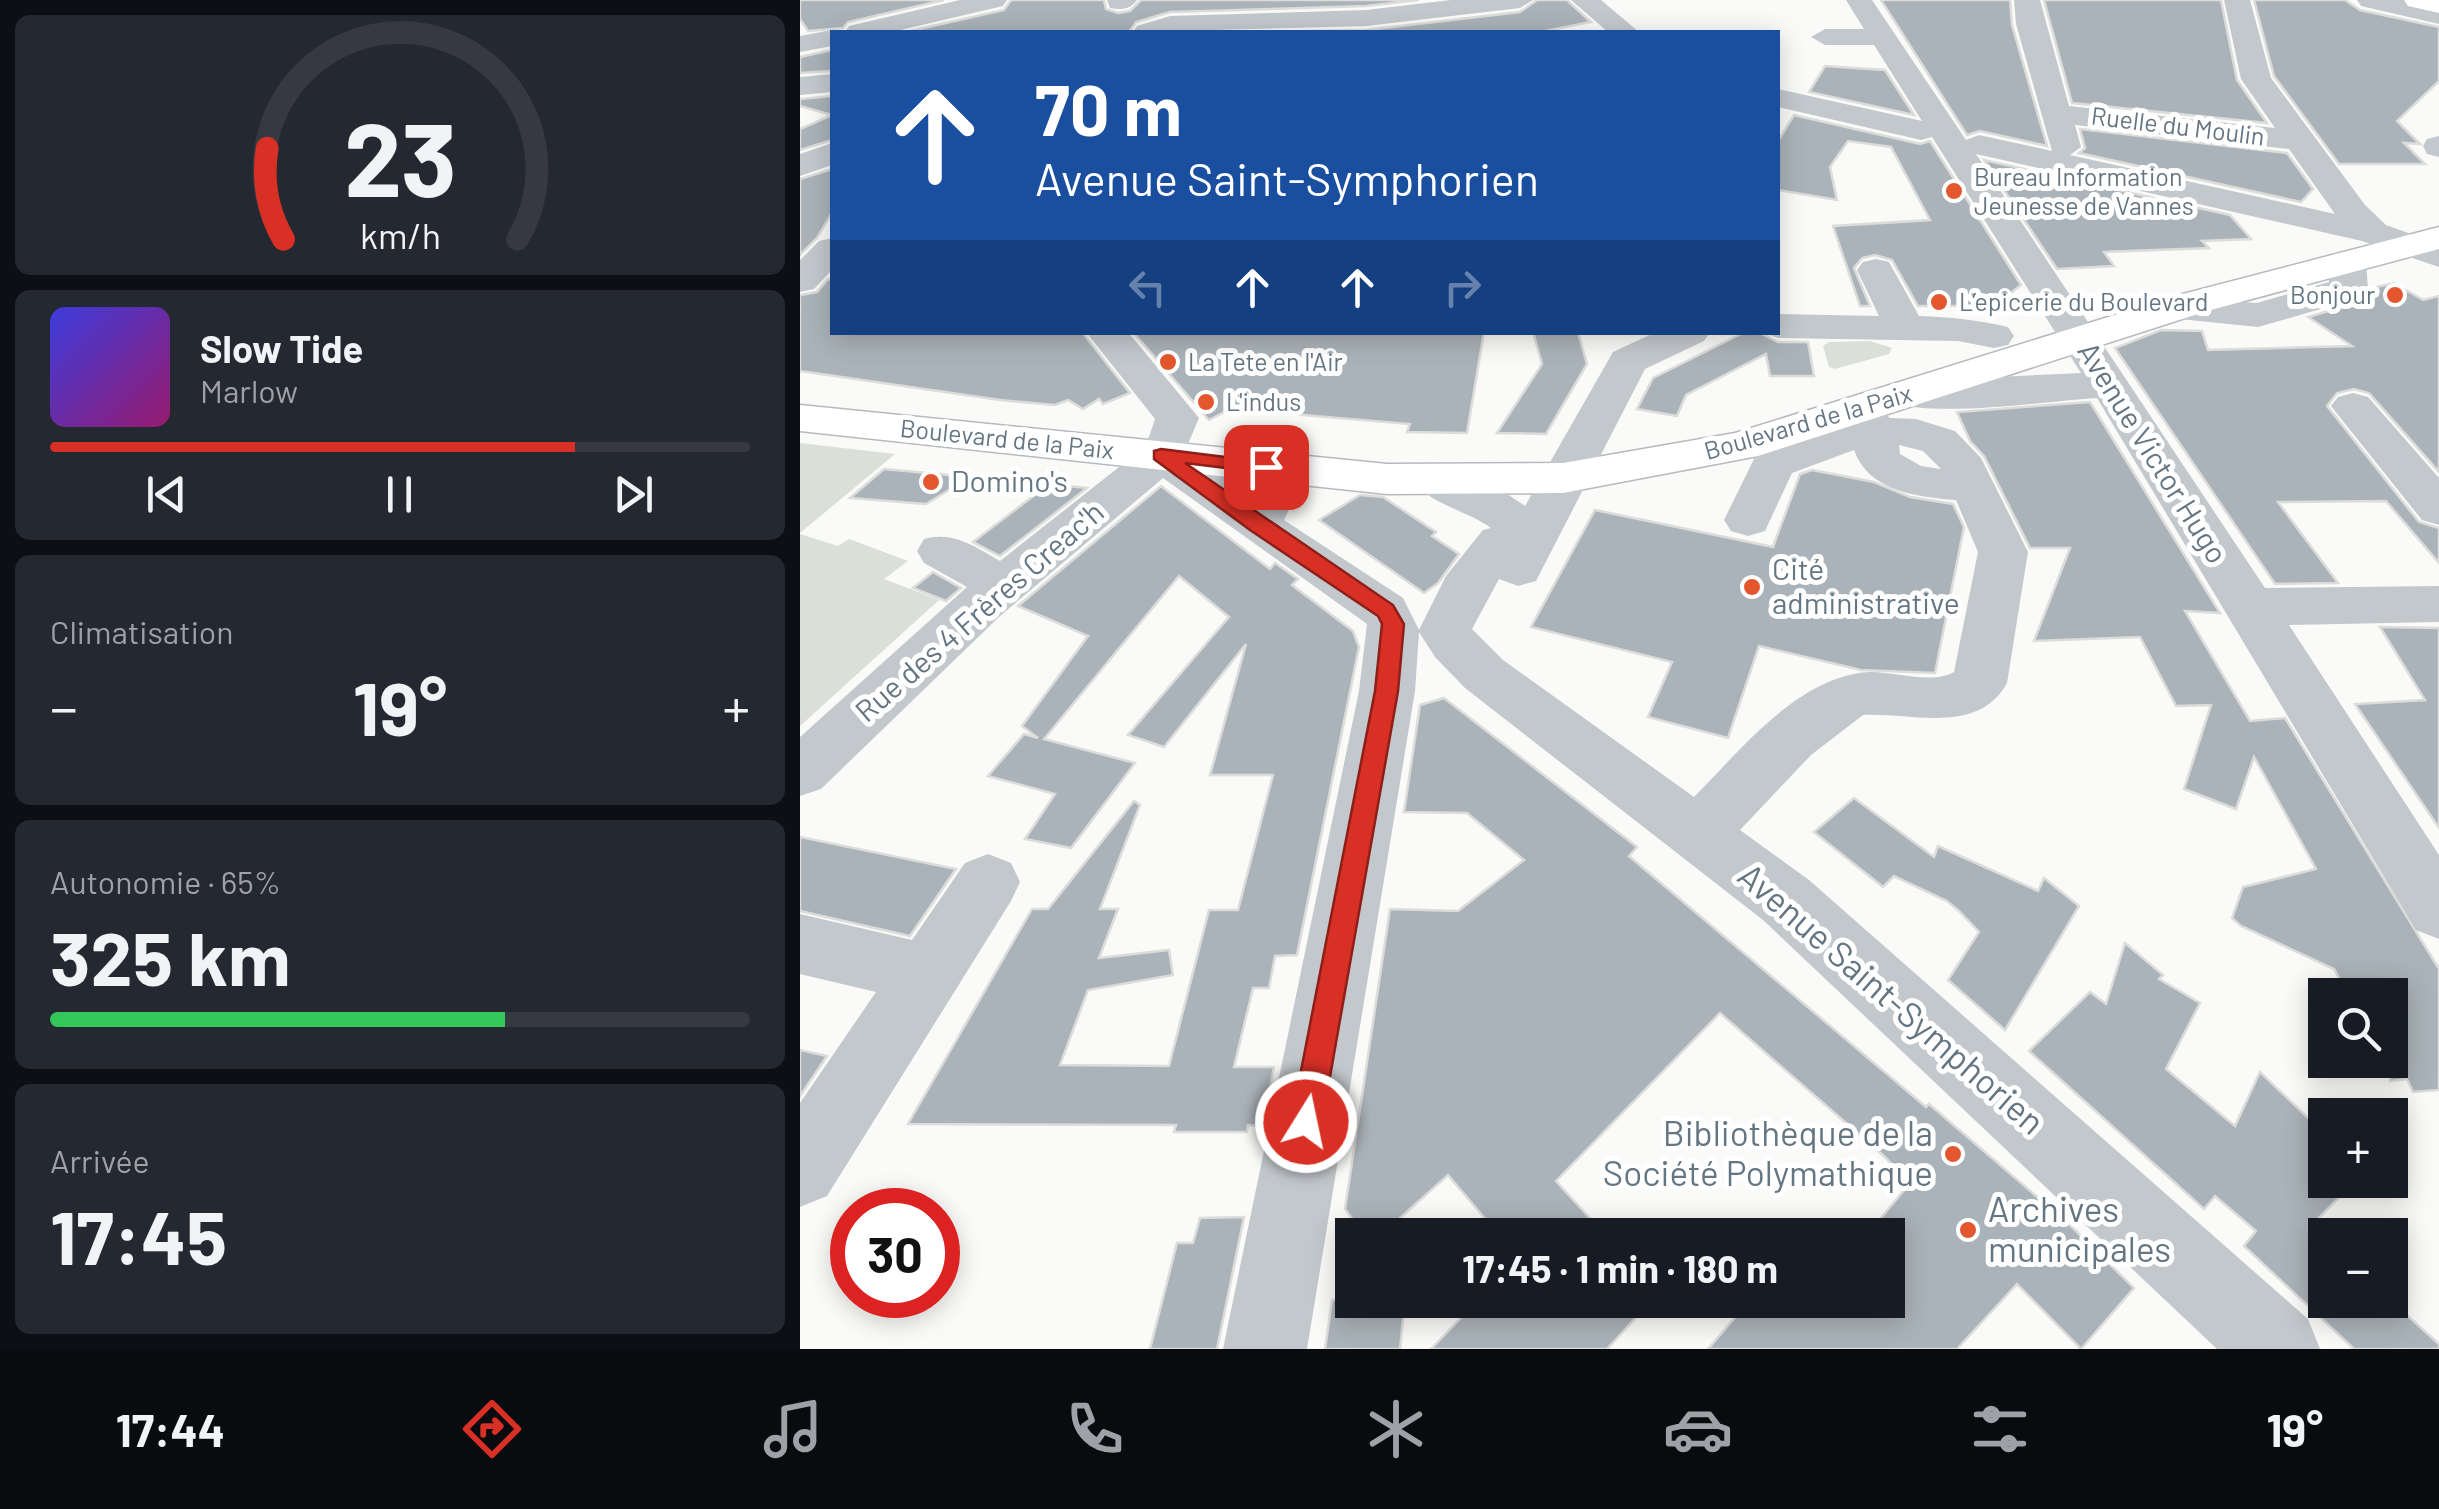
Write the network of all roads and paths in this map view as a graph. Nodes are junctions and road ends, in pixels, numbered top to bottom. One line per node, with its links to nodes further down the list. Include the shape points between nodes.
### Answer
1 (994, 0): 12 (street)
2 (1120, 0): 13 (street)
3 (1518, 0): 13 (street, via 1366,18)
4 (1584, 0): 14 (street)
5 (1859, 0): 16 (street, Avenue Victor Hugo)
6 (2028, 0): 22 (street)
7 (2237, 0): 24 (street, via 2256,78)
8 (2370, 0): 11 (street)
9 (2417, 0): 10 (main road)
10 (2439, 5)
11 (2439, 16)
12 (872, 30)
13 (1164, 30)
14 (1622, 30)
15 (1825, 37): 16 (street)
16 (1882, 37): 42 (street, Avenue Victor Hugo)
17 (830, 38): 18 (street)
18 (800, 44)
19 (830, 82): 20 (street)
20 (800, 86)
21 (1780, 99): 23 (street)
22 (2055, 114): 24 (street, Ruelle du Moulin); 27 (street)
23 (1922, 130)
24 (2300, 140): 29 (street)
25 (1979, 145): 27 (street)
26 (830, 154): 28 (street)
27 (2070, 165): 30 (street)
28 (800, 166)
29 (2342, 199): 30 (street); 31 (street)
30 (2275, 211): 31 (street); 36 (street)
31 (2374, 233): 32 (street); 36 (main road, Boulevard de la Paix)
32 (2426, 246): 38 (main road)
33 (800, 247): 34 (street)
34 (830, 249)
35 (830, 251): 39 (street)
36 (2298, 254): 42 (main road, Boulevard de la Paix)
37 (1876, 270): 43 (street)
38 (2348, 275): 40 (street, via 2258,316)
39 (800, 281)
40 (2174, 309): 42 (main road, Boulevard de la Paix)
41 (1780, 326): 43 (street)
42 (2071, 326): 46 (main road, Boulevard de la Paix); 48 (street, Avenue Victor Hugo); 51 (main road, Boulevard de la Paix)
43 (1904, 327): 46 (street)
44 (1108, 335): 53 (street, via 1177,418)
45 (1677, 335): 47 (street)
46 (1994, 336): 54 (main road, Boulevard de la Paix, via 1728,424)
47 (1625, 347): 54 (street)
48 (2109, 384): 51 (street, via 1940,395); 64 (street, Avenue Victor Hugo)
49 (800, 404): 53 (main road, Boulevard de la Paix)
50 (2353, 406): 57 (street)
51 (1879, 411): 54 (main road, Boulevard de la Paix, via 1742,446); 58 (street, via 1772,466); 66 (street, via 1878,455 1889,468 1903,476 1973,485 2003,552 1979,683 1965,696 1942,700 1876,690 1844,698 1816,717)
52 (800, 418): 53 (main road, Boulevard de la Paix)
53 (1166, 447): 54 (main road, Boulevard de la Paix); 55 (main road, Boulevard de la Paix); 59 (street); 62 (street, Rue des 4 Frères Creac'h)
54 (1571, 465): 56 (main road, Boulevard de la Paix); 60 (street)
55 (1303, 471): 56 (main road, Boulevard de la Paix); 59 (street, via 1272,495)
56 (1437, 482): 60 (street, via 1490,504)
57 (2439, 509)
58 (1748, 520)
59 (1257, 525): 72 (street, via 1385,611 1393,624 1387,691)
60 (1535, 537): 66 (street, Avenue Saint-Symphorien, via 1481,637 1479,668)
61 (942, 552): 62 (street)
62 (1004, 585): 65 (street, Rue des 4 Frères Creac'h)
63 (2439, 604): 64 (street)
64 (2249, 608): 68 (street, Avenue Victor Hugo)
65 (800, 772)
66 (1698, 834): 73 (street, Avenue Saint-Symphorien, via 1786,900)
67 (988, 882): 70 (street)
68 (2439, 910)
69 (800, 944): 70 (street)
70 (927, 974): 71 (street)
71 (800, 1169)
72 (1265, 1349)
73 (2278, 1349)

